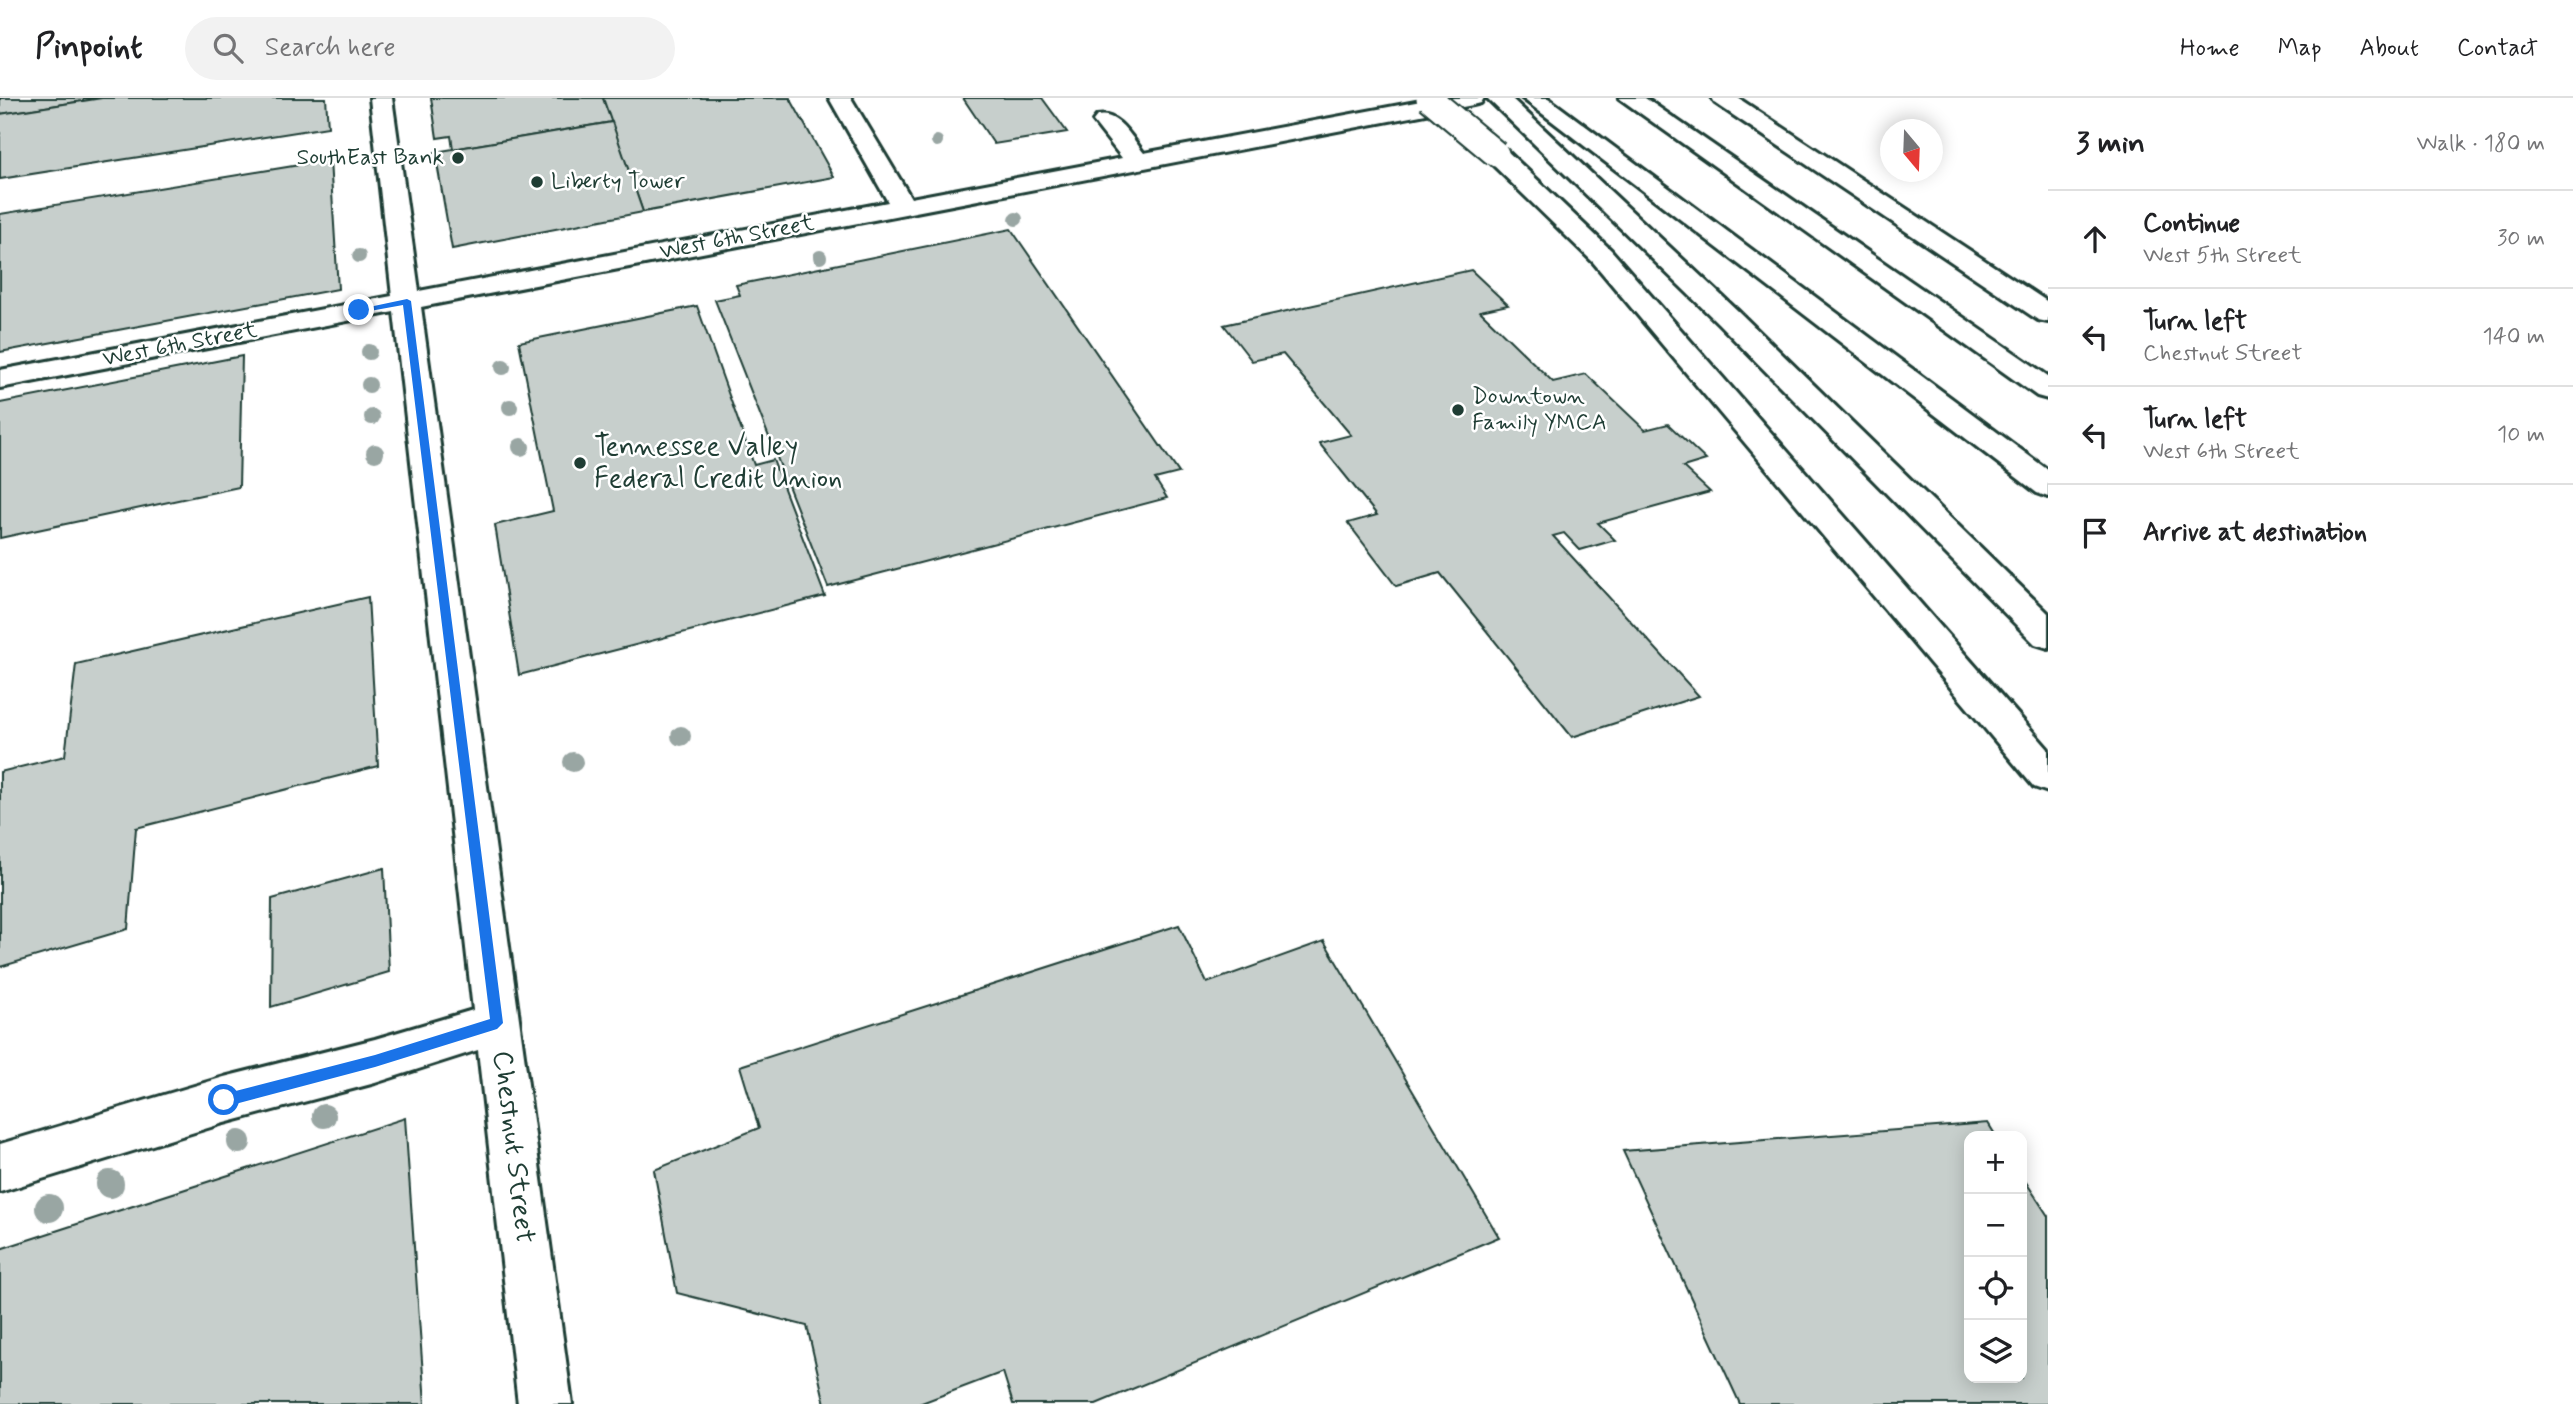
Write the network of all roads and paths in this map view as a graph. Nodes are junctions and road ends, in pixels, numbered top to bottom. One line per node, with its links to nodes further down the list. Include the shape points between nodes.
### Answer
1 (382, 98): 14 (main road, Chestnut Street)
2 (840, 98): 13 (main road)
3 (1362, 98): 10 (main road)
4 (1429, 98): 20 (main road, bridge, via 1496,154 1602,256)
5 (1474, 98): 10 (main road, West 6th Street)
6 (1499, 98): 19 (main road, via 1728,317)
7 (1533, 98): 18 (main road)
8 (1630, 98): 17 (main road)
9 (1723, 98): 15 (main road)
10 (1382, 115): 12 (main road, West 6th Street)
11 (1105, 121): 12 (main road)
12 (1138, 162): 13 (main road, West 6th Street)
13 (904, 207): 14 (main road, West 6th Street)
14 (407, 301): 16 (main road, West 6th Street); 21 (main road, Chestnut Street)
15 (2048, 314)
16 (0, 379)
17 (2048, 390)
18 (2048, 486)
19 (2048, 635)
20 (2048, 776)
21 (497, 1023): 22 (main road); 23 (main road, Chestnut Street)
22 (0, 1168)
23 (545, 1404)

